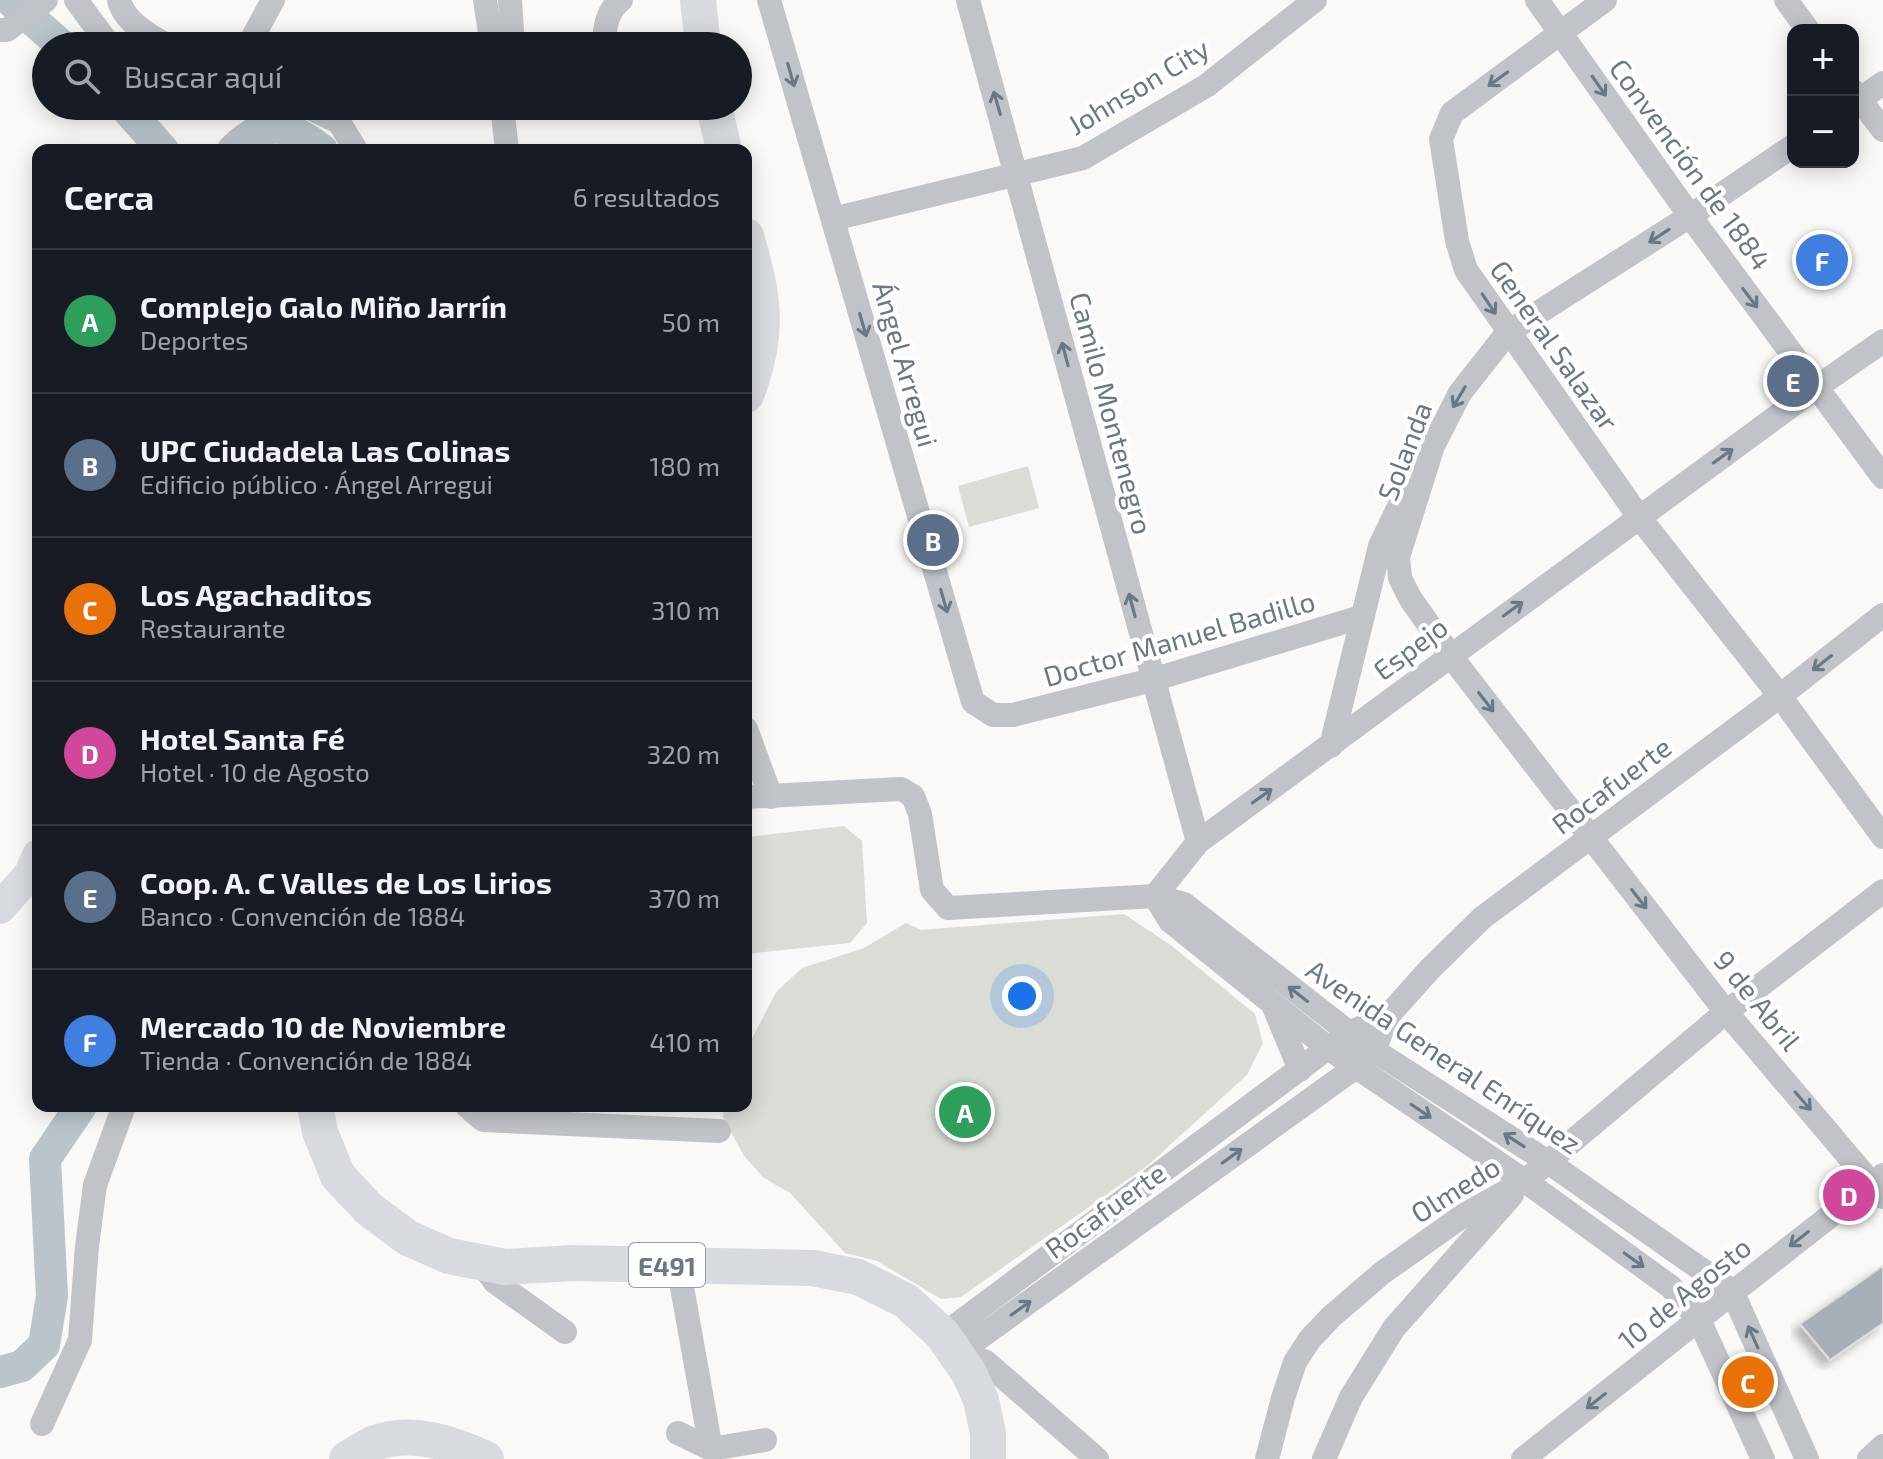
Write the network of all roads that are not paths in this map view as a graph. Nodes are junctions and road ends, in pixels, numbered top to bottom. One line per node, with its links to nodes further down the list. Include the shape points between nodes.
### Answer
1 (45, 0): 16 (street)
2 (76, 0): 17 (street)
3 (119, 0): 18 (street)
4 (273, 0): 19 (street)
5 (485, 0): 20 (street)
6 (510, 0): 21 (street)
7 (621, 0): 22 (street)
8 (698, 0): 23 (highway)
9 (769, 0): 38 (street, Ángel Arregui, one-way to 38)
10 (1315, 0): 36 (street, Johnson City, via 1206,86 1083,158)
11 (1537, 0): 24 (street, Convención de 1884)
12 (1605, 0): 24 (street, General Salazar)
13 (1786, 0): 15 (street)
14 (971, 1): 36 (street, Camilo Montenegro, one-way to 14)
15 (1804, 24)
16 (4, 30)
17 (100, 32)
18 (144, 32)
19 (256, 32)
20 (490, 32)
21 (512, 32)
22 (605, 32)
23 (701, 32)
24 (1561, 33): 37 (street, Convención de 1884, one-way to 37); 40 (street, General Salazar, one-way to 40, via 1452,113 1441,139 1466,270)
25 (1883, 83): 26 (street)
26 (1859, 96)
27 (1859, 103): 31 (street)
28 (335, 120): 32 (street)
29 (504, 120): 33 (street)
30 (717, 120): 34 (highway)
31 (1883, 130)
32 (352, 144)
33 (506, 144)
34 (723, 144)
35 (1787, 150): 37 (street, Solanda)
36 (1016, 173): 38 (street, Johnson City); 50 (street, Camilo Montenegro, one-way to 36)
37 (1690, 216): 40 (street, Solanda, one-way to 40); 43 (street, Convención de 1884, one-way to 43)
38 (833, 219): 52 (street, Ángel Arregui, one-way to 52, via 973,702 993,715)
39 (752, 257): 42 (highway, via 760,284 763,334)
40 (1508, 332): 44 (street, Solanda, one-way to 44, via 1460,393); 46 (street, General Salazar)
41 (1883, 341): 43 (street, Espejo)
42 (752, 380)
43 (1817, 387): 45 (street, Convención de 1884); 46 (street, Espejo, one-way to 43)
44 (1433, 446): 48 (street, via 1380,546); 49 (street, Solanda, via 1398,557 1410,598)
45 (1883, 477)
46 (1639, 517): 49 (street, Espejo, one-way to 46); 51 (street, General Salazar)
47 (1883, 615): 51 (street, Rocafuerte, one-way to 51)
48 (1361, 617): 50 (street, Doctor Manuel Badillo); 54 (street)
49 (1450, 655): 54 (street, Espejo); 58 (street, Solanda, one-way to 58)
50 (1152, 680): 52 (street, Doctor Manuel Badillo); 59 (street, Camilo Montenegro)
51 (1780, 696): 57 (street, General Salazar); 58 (street, Rocafuerte)
52 (1013, 715)
53 (752, 745): 56 (street)
54 (1331, 746): 59 (street, Espejo, one-way to 54)
55 (752, 797): 56 (street)
56 (771, 797): 62 (street, via 901,789 913,796 932,890 948,908)
57 (1883, 837)
58 (1591, 838): 65 (street, 9 de Abril, one-way to 65); 66 (street, Rocafuerte, via 1482,918)
59 (1198, 842): 62 (street, Espejo)
60 (32, 869): 63 (main road)
61 (1883, 891): 65 (street, Olmedo)
62 (1155, 896): 64 (street, Avenida General Enríquez, via 1170,921); 67 (street, Avenida General Enríquez, one-way to 62, via 1184,904)
63 (0, 908)
64 (1269, 998): 68 (street, Avenida General Enríquez); 70 (street)
65 (1726, 1012): 76 (street, Olmedo); 78 (street, 9 de Abril, one-way to 78)
66 (1387, 1017): 67 (street, Rocafuerte); 69 (street, Rocafuerte)
67 (1348, 1033): 68 (street, Rocafuerte); 69 (street, Avenida General Enríquez)
68 (1328, 1048): 69 (street, Avenida General Enríquez); 70 (street, Rocafuerte)
69 (1365, 1059): 76 (street, Avenida General Enríquez, one-way to 69); 77 (street, Avenida General Enríquez, one-way to 77); 84 (street, Rocafuerte, one-way to 69)
70 (1300, 1070): 84 (street, Rocafuerte)
71 (122, 1112): 85 (street, via 95,1185 80,1340)
72 (316, 1112): 79 (highway, E491, via 338,1176 369,1209 408,1238)
73 (474, 1112): 74 (street, via 483,1120)
74 (651, 1117): 75 (street)
75 (719, 1131)
76 (1548, 1162): 77 (street, Olmedo); 81 (street, Avenida General Enríquez)
77 (1525, 1181): 82 (street, Avenida General Enríquez, one-way to 82, via 1671,1287); 94 (street, Olmedo, via 1464,1215 1382,1273 1324,1323 1295,1362); 95 (street, via 1394,1328 1351,1397)
78 (1880, 1185): 81 (street, 10 de Agosto, one-way to 81)
79 (482, 1264): 80 (highway, E491); 83 (street, via 495,1282)
80 (678, 1265): 84 (highway, E491, via 813,1268 858,1277 906,1301); 89 (street)
81 (1732, 1291): 82 (street, 10 de Agosto); 98 (street, one-way to 81)
82 (1699, 1320): 96 (street, 10 de Agosto, one-way to 96); 97 (street, Avenida General Enríquez)
83 (565, 1332)
84 (950, 1344): 92 (highway, E491, via 981,1400); 93 (street, via 986,1362)
85 (42, 1424)
86 (678, 1433): 89 (street)
87 (765, 1440): 89 (street)
88 (1883, 1446): 99 (street)
89 (711, 1449)
90 (347, 1459): 91 (highway, via 377,1442 417,1437)
91 (486, 1459)
92 (988, 1459)
93 (1097, 1459)
94 (1267, 1459)
95 (1324, 1459)
96 (1523, 1459)
97 (1763, 1459)
98 (1807, 1459)
99 (1869, 1459)

